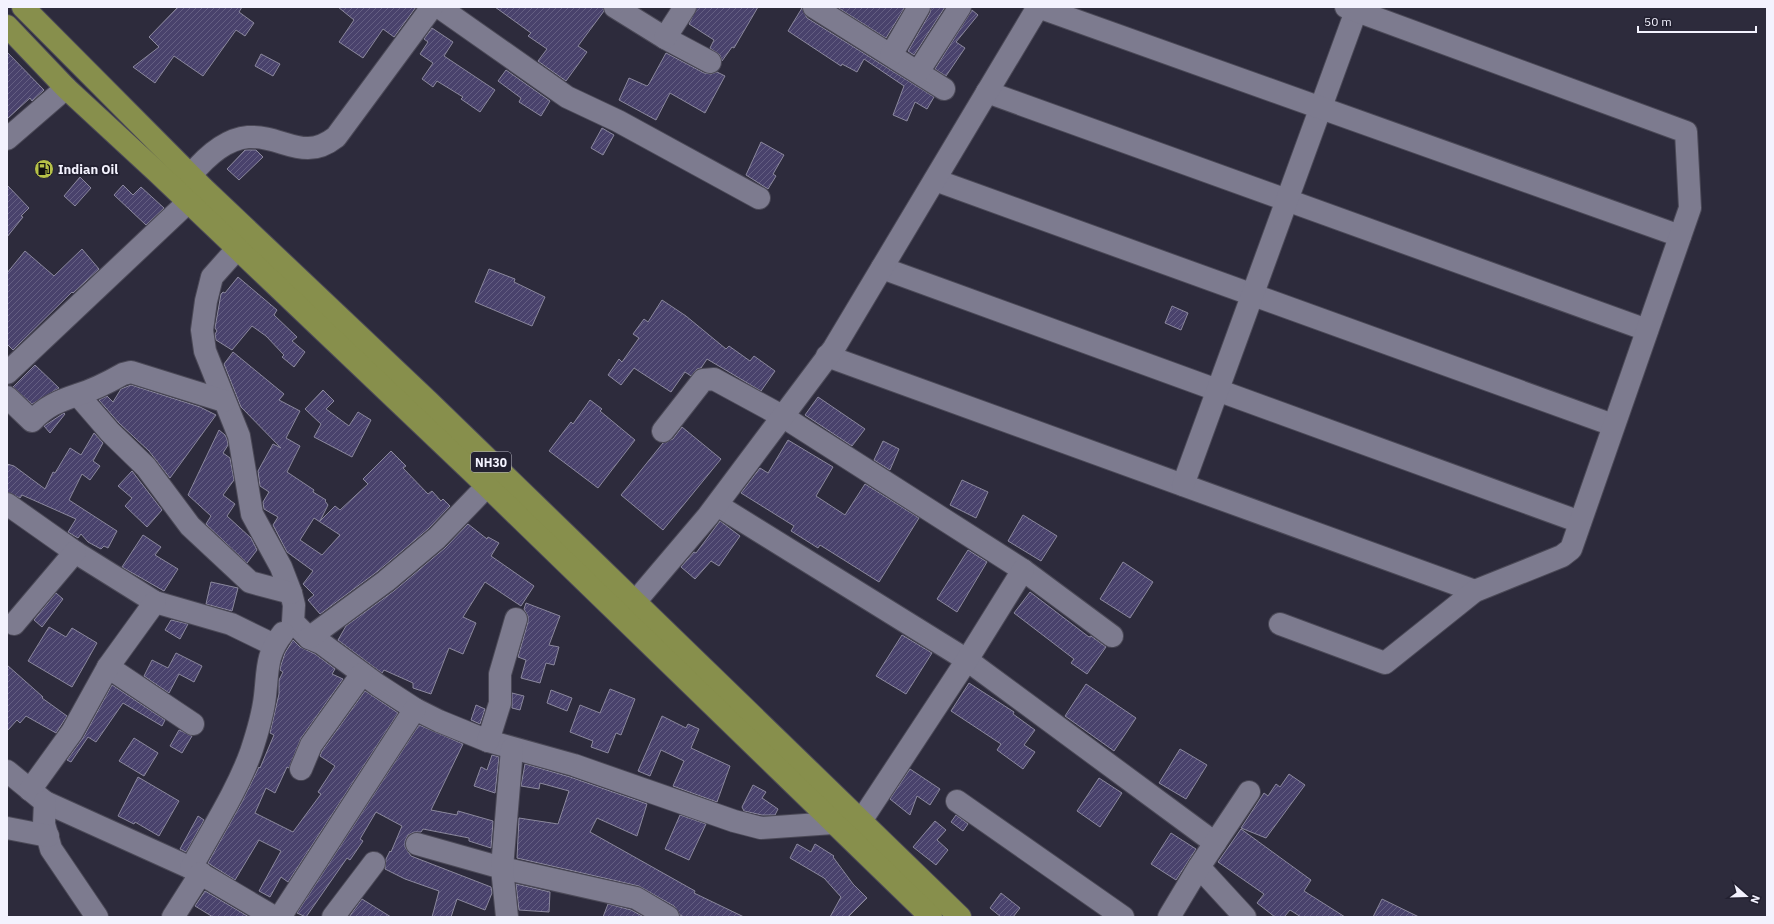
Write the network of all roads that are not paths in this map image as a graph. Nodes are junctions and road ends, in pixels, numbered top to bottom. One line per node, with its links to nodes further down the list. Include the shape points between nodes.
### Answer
1 (23, 7): 21 (highway, NH30)
2 (432, 7): 21 (street, via 336,137 315,148 302,148 263,138 247,137 220,148 203,161)
3 (439, 7): 22 (street, via 567,97 618,120)
4 (615, 7): 11 (street)
5 (685, 7): 11 (street)
6 (814, 7): 12 (street)
7 (919, 7): 12 (street)
8 (960, 7): 14 (street)
9 (1351, 9): 18 (street); 24 (street, via 1686,132 1690,208)
10 (7, 26): 15 (highway, NH30)
11 (665, 38): 13 (street)
12 (891, 54): 14 (street)
13 (710, 62)
14 (918, 72): 16 (street)
15 (66, 88): 19 (street); 21 (highway, NH30)
16 (944, 89)
17 (987, 92): 18 (street, via 1038,7); 20 (street); 23 (street)
18 (1321, 108): 23 (street); 24 (street)
19 (7, 139)
20 (935, 180): 26 (street); 27 (street)
21 (194, 188): 25 (highway, NH30); 30 (street); 48 (highway, NH30, via 429,402)
22 (759, 198)
23 (1287, 201): 27 (street); 28 (street)
24 (1680, 236): 28 (street)
25 (237, 249): 34 (street, via 212,277 202,330 205,351); 38 (highway, NH30)
26 (882, 268): 29 (street); 31 (street)
27 (1253, 294): 31 (street); 36 (street)
28 (1646, 330): 36 (street)
29 (827, 356): 35 (street); 39 (street)
30 (7, 373)
31 (1218, 390): 39 (street); 42 (street)
32 (78, 395): 33 (street, via 53,403 32,421); 34 (street, via 131,372); 46 (street, via 110,432 146,467 190,526 250,582)
33 (7, 397)
34 (224, 401): 46 (street, via 239,436 252,514 280,567)
35 (782, 416): 37 (street, via 714,379 703,380); 41 (street); 44 (street)
36 (1613, 425): 42 (street)
37 (663, 430)
38 (487, 486): 54 (street, via 437,538 386,581); 69 (highway, NH30)
39 (1183, 486): 45 (street)
40 (7, 504): 43 (street)
41 (717, 504): 48 (street); 56 (street)
42 (1580, 522): 45 (street, via 1571,549 1562,556)
43 (75, 552): 47 (street); 51 (street)
44 (1023, 570): 53 (street); 56 (street)
45 (1475, 591): 52 (street, via 1384,663)
46 (290, 593): 50 (street, via 294,605)
47 (155, 602): 55 (street, via 231,624); 57 (street)
48 (635, 602): 68 (highway, NH30)
49 (516, 619): 61 (street, via 500,674 500,703)
50 (293, 622): 54 (street); 55 (street)
51 (14, 624)
52 (1280, 624)
53 (1112, 636)
54 (309, 638): 58 (street, via 321,643)
55 (274, 645): 77 (street, via 268,663 265,696 251,752)
56 (967, 660): 68 (street); 72 (street)
57 (108, 666): 60 (street); 66 (street)
58 (362, 674): 59 (street); 63 (street, via 311,745)
59 (415, 709): 61 (street); 81 (street)
60 (193, 724)
61 (488, 741): 62 (street)
62 (512, 749): 69 (street, via 574,765 761,828); 76 (street)
63 (301, 769)
64 (7, 771): 66 (street)
65 (1249, 792): 72 (street)
66 (37, 796): 71 (street); 77 (street)
67 (957, 801): 87 (street)
68 (861, 822): 86 (highway, NH30)
69 (833, 823): 85 (highway, NH30)
70 (7, 828): 71 (street)
71 (48, 836): 78 (street, via 51,849)
72 (1215, 843): 75 (street)
73 (417, 844): 76 (street)
74 (374, 864): 82 (street)
75 (1199, 867): 88 (street); 89 (street)
76 (502, 868): 83 (street); 84 (street, via 636,898)
77 (196, 870): 79 (street); 80 (street)
78 (97, 917)
79 (173, 917)
80 (274, 917)
81 (280, 917)
82 (333, 917)
83 (507, 917)
84 (668, 917)
85 (931, 917)
86 (960, 917)
87 (1123, 917)
88 (1169, 917)
89 (1245, 917)

